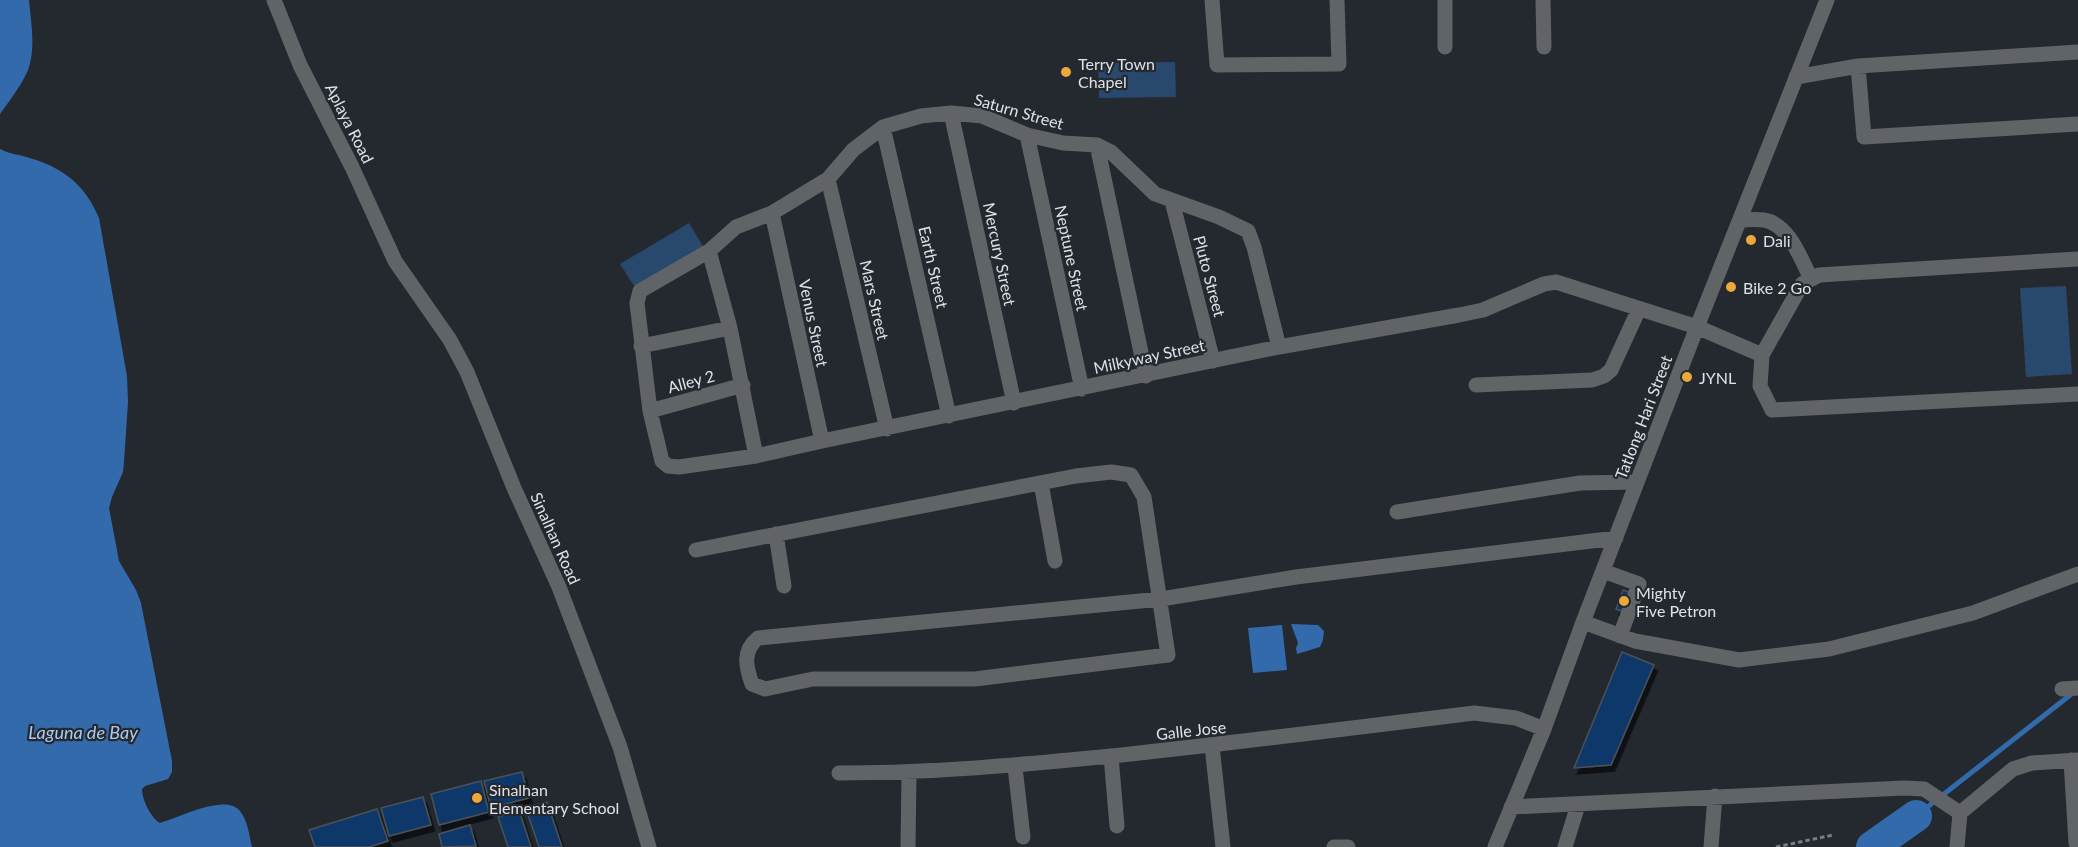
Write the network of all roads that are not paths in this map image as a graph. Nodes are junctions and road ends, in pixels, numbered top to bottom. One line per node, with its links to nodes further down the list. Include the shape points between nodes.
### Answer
1 (274, 0): 23 (street, Aplaya Road, via 300,65)
2 (1212, 0): 3 (street, via 1217,65 1339,64)
3 (1337, 0)
4 (1445, 0): 7 (street)
5 (1543, 0): 8 (street)
6 (1827, 0): 11 (street, Tatlong Hari Street)
7 (1444, 47)
8 (1544, 47)
9 (2078, 52): 10 (street)
10 (1858, 66): 11 (street); 13 (street, via 1864,137)
11 (1796, 77): 20 (street, Tatlong Hari Street)
12 (951, 112): 14 (street, Saturn Street); 15 (street, Saturn Street, via 982,116); 37 (street, Mercury Street)
13 (2078, 124)
14 (883, 127): 17 (street, Saturn Street, via 853,150); 39 (street, Earth Street)
15 (1027, 135): 16 (street, Saturn Street); 35 (street, Neptune Street)
16 (1097, 145): 18 (street, via 1111,152 1155,194); 32 (street)
17 (828, 180): 19 (street, Saturn Street); 40 (street, Mars Street)
18 (1172, 201): 29 (street, via 1248,231); 31 (street, Pluto Street)
19 (772, 213): 21 (street, Saturn Street, via 736,227); 41 (street, Venus Street)
20 (1740, 220): 24 (street, via 1765,220 1777,226); 26 (street, Tatlong Hari Street)
21 (709, 251): 27 (street); 28 (street, Saturn Street, via 640,291 637,303)
22 (2078, 259): 24 (street, via 1819,275)
23 (395, 261): 70 (street, Sinalhan Road, via 450,340 467,372 567,608 620,747)
24 (1811, 279): 30 (street, via 1802,284)
25 (1639, 309): 26 (street, Milkyway Street); 29 (street, Milkyway Street, via 1556,282 1483,310); 34 (street, via 1611,370 1604,376 1592,380)
26 (1697, 327): 30 (street, Milkyway Street); 43 (street, Tatlong Hari Street)
27 (730, 328): 28 (street); 33 (street)
28 (641, 346): 38 (street)
29 (1279, 347): 31 (street, Milkyway Street)
30 (1762, 355): 36 (street, via 1760,386 1772,410)
31 (1213, 361): 32 (street, Milkyway Street)
32 (1146, 376): 35 (street, Milkyway Street)
33 (743, 385): 38 (street, Alley 2); 42 (street)
34 (1476, 385)
35 (1082, 389): 37 (street, Milkyway Street)
36 (2078, 393)
37 (1014, 403): 39 (street, Milkyway Street)
38 (650, 411): 42 (street, Milkyway Street, via 662,461 668,466)
39 (949, 416): 40 (street, Milkyway Street)
40 (887, 429): 41 (street, Milkyway Street)
41 (822, 441): 42 (street, Milkyway Street)
42 (756, 456)
43 (1637, 482): 45 (street, via 1580,483); 47 (street, Tatlong Hari Street)
44 (1041, 483): 46 (street); 49 (street); 53 (street, via 1111,472 1131,475 1144,497)
45 (1397, 512)
46 (776, 534): 48 (street); 52 (street)
47 (1616, 538): 50 (street, Tatlong Hari Street); 53 (street, via 1296,577)
48 (696, 550)
49 (1055, 561)
50 (1603, 571): 54 (street, Tatlong Hari Street); 55 (street, via 1639,584)
51 (2078, 574): 55 (street, via 1973,613 1829,649 1739,660)
52 (784, 586)
53 (1161, 599): 53 (street, via 1168,655 975,679 813,679 765,689 752,684 747,670 746,654 758,638)
54 (1583, 622): 55 (street); 56 (street, Tatlong Hari Street)
55 (1620, 636)
56 (1544, 729): 57 (street, Galle Jose, via 1516,718 1474,713); 65 (street, Tatlong Hari Street)
57 (1212, 746): 58 (street, Galle Jose); 72 (street)
58 (1111, 756): 60 (street, Galle Jose); 67 (street)
59 (2074, 760): 66 (street, via 2032,763 2013,769); 69 (street)
60 (1015, 767): 62 (street, Galle Jose); 68 (street)
61 (839, 773): 62 (street, Galle Jose)
62 (909, 773): 71 (street)
63 (1715, 796): 64 (street); 66 (street, via 1924,789); 77 (street)
64 (1578, 805): 65 (street); 76 (street)
65 (1511, 807): 75 (street, Tatlong Hari Street)
66 (1954, 810): 78 (street)
67 (1117, 826)
68 (1023, 837)
69 (2076, 843)
70 (649, 847)
71 (908, 847)
72 (1223, 847)
73 (1334, 847): 74 (street)
74 (1348, 847)
75 (1496, 847)
76 (1565, 847)
77 (1711, 847)
78 (1958, 847)

